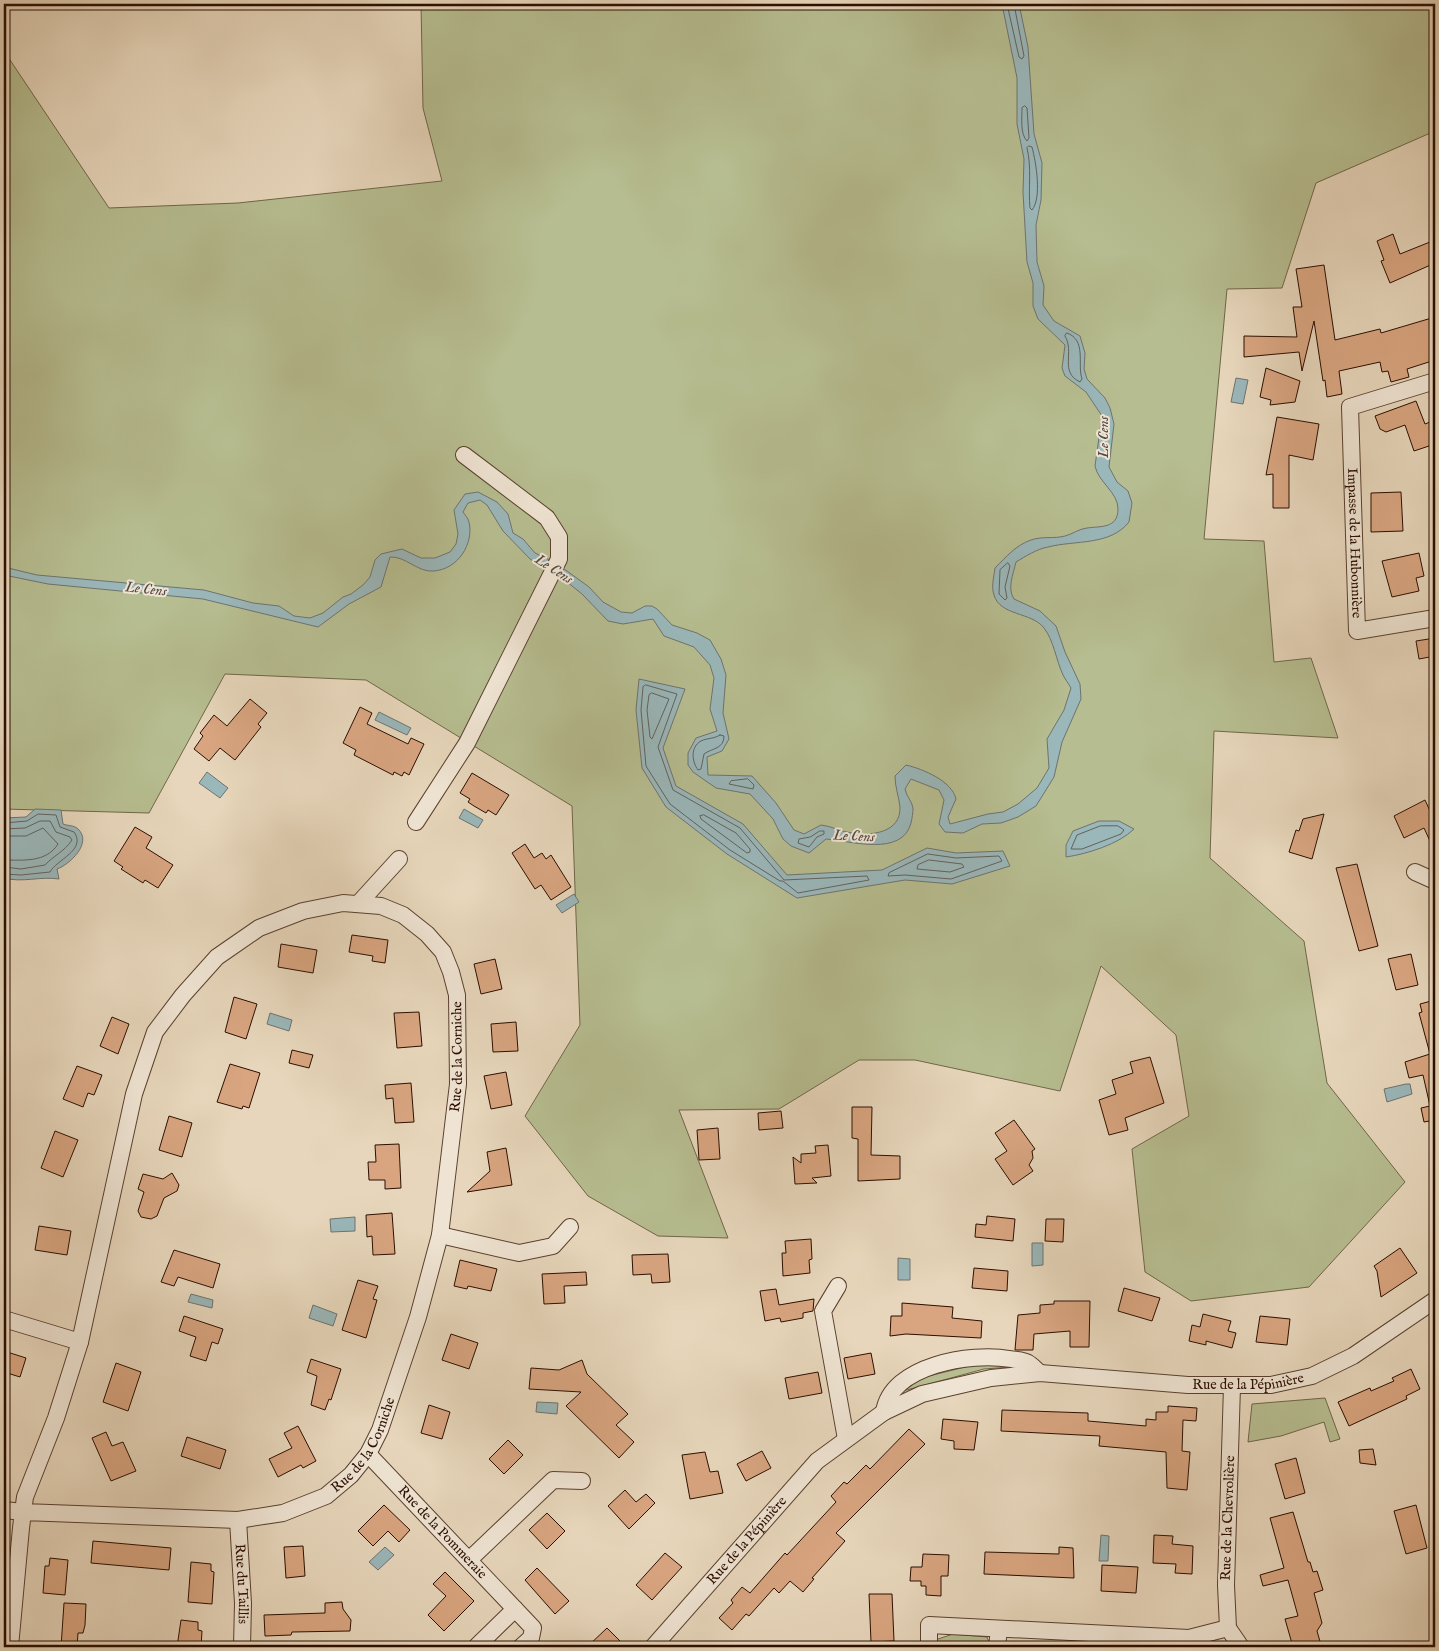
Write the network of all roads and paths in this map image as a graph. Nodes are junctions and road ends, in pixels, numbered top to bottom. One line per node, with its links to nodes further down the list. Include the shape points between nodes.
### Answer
1 (1435, 381): 3 (street, Impasse de la Hubonnière, via 1350,407 1357,631)
2 (464, 455): 4 (street, via 547,518 559,538 560,559 467,743)
3 (1435, 618)
4 (416, 822)
5 (399, 859): 8 (street)
6 (1415, 872): 7 (street)
7 (1435, 880)
8 (358, 904): 10 (street, Rue de la Corniche, via 381,906 403,914 427,934 443,952 457,995 458,1084); 14 (street, Rue de la Corniche, via 343,903 303,911 258,928 217,957 182,995 155,1032 134,1094)
9 (570, 1228): 10 (street, via 553,1246 519,1253)
10 (440, 1235): 19 (street, Rue de la Corniche, via 418,1318 380,1430)
11 (838, 1286): 18 (street, via 823,1311)
12 (1435, 1300): 16 (street, Rue de la Pépinière, via 1354,1356 1312,1376 1271,1385)
13 (4, 1319): 14 (street)
14 (80, 1342): 22 (street, Rue de la Corniche, via 56,1418 25,1497)
15 (1040, 1373): 16 (street, Rue de la Pépinière); 17 (street, Rue de la Pépinière, via 954,1385 922,1394); 17 (street, Rue de la Pépinière, via 1028,1363 995,1356 928,1367 886,1399)
16 (1232, 1386): 26 (street, Rue de la Chevrolière, via 1226,1585)
17 (884, 1412): 18 (street, Rue de la Pépinière)
18 (846, 1438): 32 (street, Rue de la Pépinière, via 816,1461)
19 (368, 1454): 23 (street, Rue de la Corniche, via 351,1475 326,1496 283,1514); 24 (street, Rue de la Pommeraie)
20 (582, 1481): 24 (street, via 553,1480)
21 (4, 1510): 22 (street)
22 (23, 1512): 23 (street, Rue de la Corniche); 28 (street)
23 (238, 1520): 29 (street, Rue du Taillis)
24 (470, 1559): 25 (street, Rue de la Pommeraie)
25 (515, 1610): 30 (street); 31 (street, Rue de la Pommeraie, via 533,1628 531,1638)
26 (1228, 1628): 27 (street, via 1189,1638); 35 (street)
27 (999, 1629): 33 (street, via 929,1625); 34 (street)
28 (10, 1647)
29 (242, 1647)
30 (476, 1647)
31 (521, 1647)
32 (653, 1647)
33 (929, 1647)
34 (997, 1647)
35 (1241, 1647)

